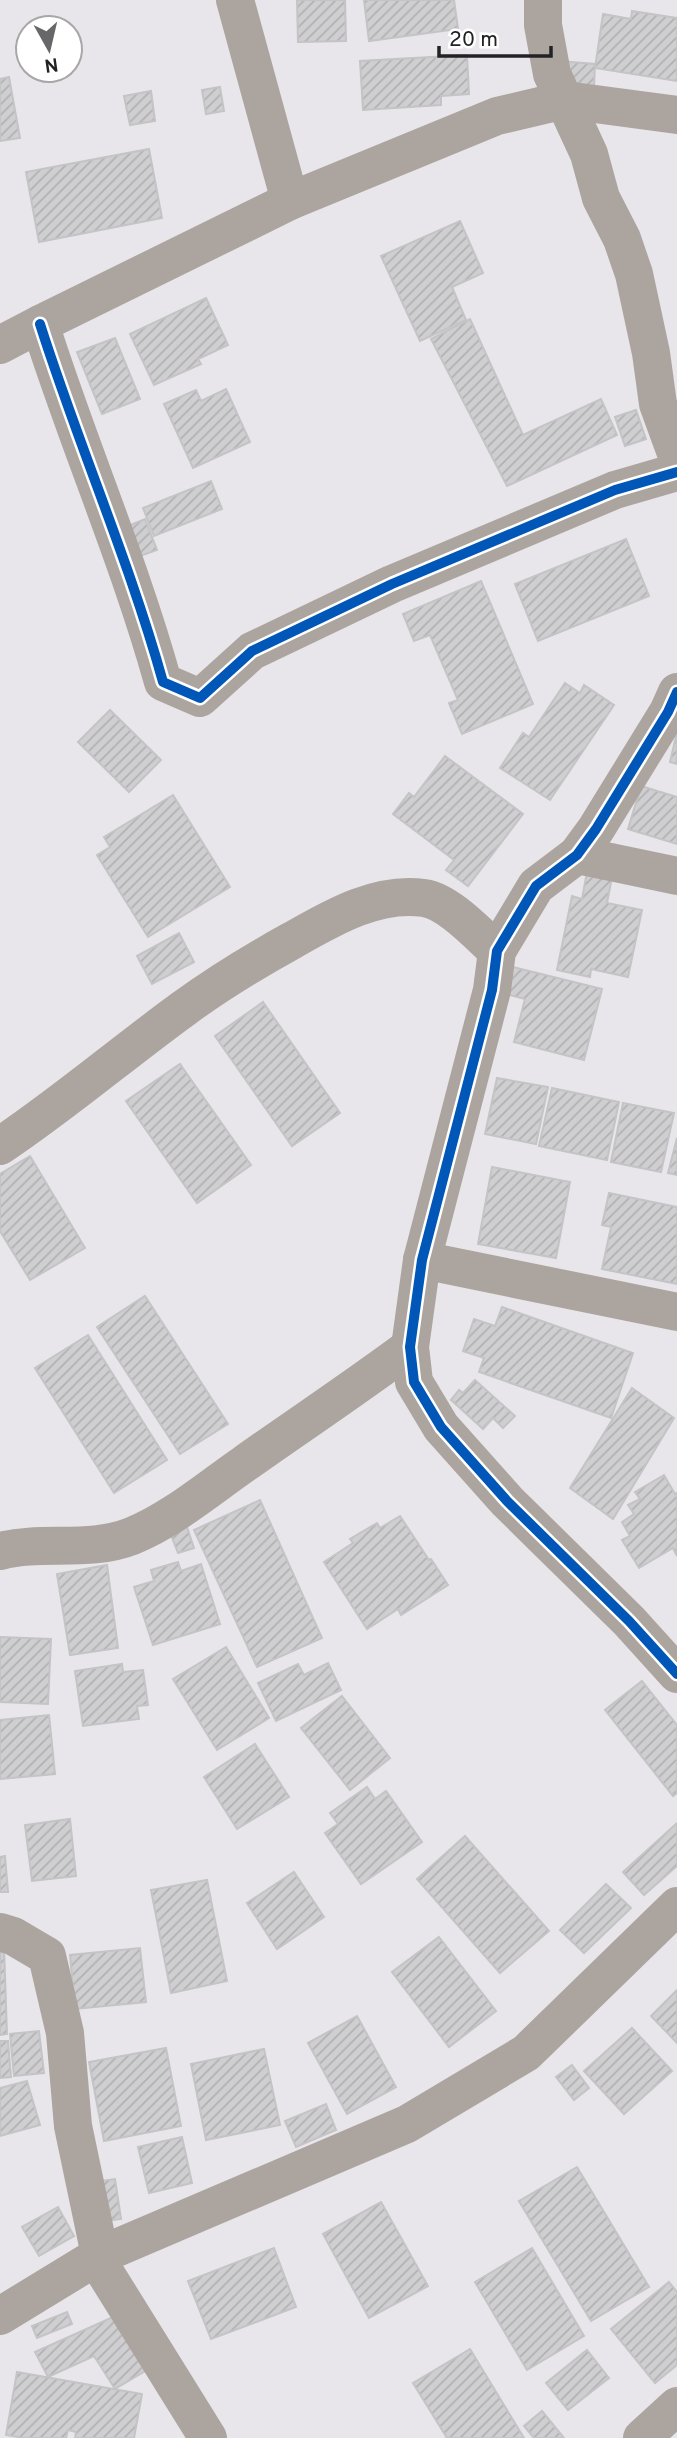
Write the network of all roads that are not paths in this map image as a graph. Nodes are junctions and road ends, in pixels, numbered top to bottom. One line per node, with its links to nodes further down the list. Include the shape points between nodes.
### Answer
1 (235, 0): 5 (street)
2 (542, 0): 3 (street, via 552,74)
3 (565, 100): 4 (street); 5 (street, via 497,116); 8 (street, via 634,274 658,404)
4 (677, 115)
5 (290, 201): 6 (street)
6 (40, 324): 7 (street); 9 (street, via 163,681 200,698 252,651 392,584 615,490)
7 (0, 345)
8 (677, 456)
9 (677, 472)
10 (677, 692): 11 (street)
11 (577, 855): 12 (street); 13 (street, via 537,886)
12 (677, 876)
13 (497, 951): 14 (street, via 452,912 427,898 401,897 335,916 195,1001); 15 (street, via 492,990)
14 (0, 1146)
15 (422, 1260): 16 (street); 17 (street)
16 (677, 1312)
17 (410, 1348): 18 (street, via 167,1518 130,1536 90,1546 18,1546); 19 (street, via 414,1382 441,1427)
18 (0, 1551)
19 (677, 1674)
20 (677, 1906): 22 (street, via 526,2053 407,2124)
21 (0, 1932): 22 (street, via 47,1956 65,2033 73,2126)
22 (98, 2256): 23 (street); 25 (street)
23 (0, 2316)
24 (677, 2406): 26 (street)
25 (208, 2438)
26 (642, 2438)

